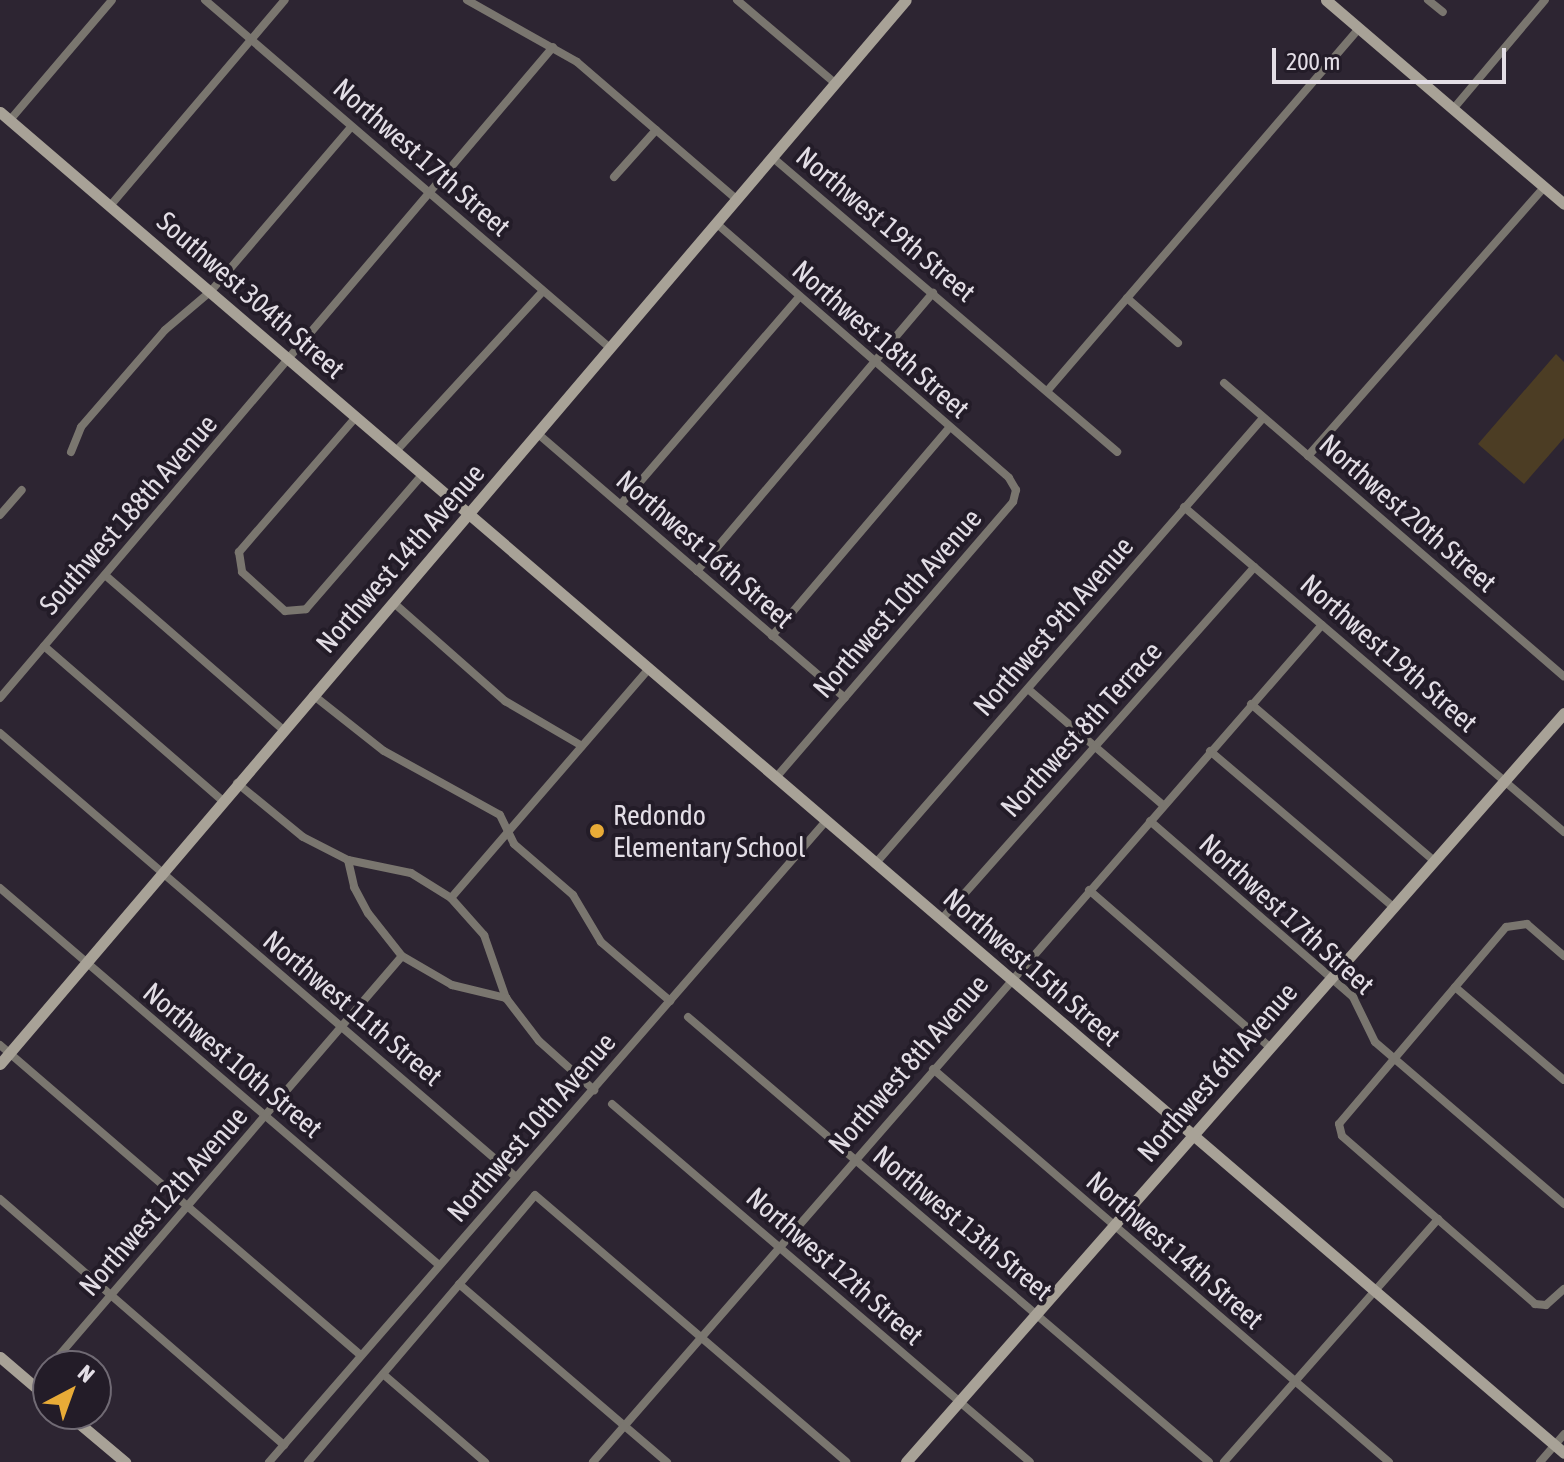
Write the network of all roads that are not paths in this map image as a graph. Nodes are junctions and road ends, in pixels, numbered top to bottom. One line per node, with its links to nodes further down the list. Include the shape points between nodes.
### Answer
1 (112, 0): 16 (street)
2 (205, 0): 12 (street, Northwest 17th Street)
3 (285, 0): 12 (street)
4 (467, 0): 13 (street)
5 (737, 0): 14 (street)
6 (906, 0): 14 (street, Northwest 14th Avenue)
7 (1326, 0): 11 (street)
8 (1428, 0): 10 (street)
9 (1545, 0): 15 (street)
10 (1443, 12)
11 (1359, 28): 15 (street); 31 (street)
12 (251, 40): 17 (street, Northwest 17th Street); 25 (street)
13 (553, 47): 18 (street); 22 (street, Southwest 188th Avenue)
14 (835, 83): 19 (street, Northwest 14th Avenue)
15 (1454, 108): 21 (street)
16 (5, 116): 25 (street, Southwest 304th Street)
17 (351, 127): 22 (street, Northwest 17th Street); 27 (street)
18 (656, 130): 20 (street); 23 (street)
19 (772, 157): 23 (street, Northwest 14th Avenue); 29 (street, Northwest 19th Street)
20 (614, 177)
21 (1544, 187): 24 (street); 45 (street)
22 (428, 193): 28 (street, Northwest 17th Street); 34 (street, Southwest 188th Avenue)
23 (736, 199): 26 (street, Northwest 14th Avenue)
24 (1564, 204)
25 (110, 206): 27 (street, Southwest 304th Street)
26 (716, 223): 30 (street, Northwest 18th Street); 33 (street, Northwest 14th Avenue)
27 (211, 291): 34 (street, Southwest 304th Street); 43 (street, via 165,330 81,427)
28 (543, 291): 33 (street, Northwest 17th Street); 42 (street)
29 (933, 293): 35 (street); 37 (street, Northwest 19th Street)
30 (799, 297): 35 (street, Northwest 18th Street); 49 (street)
31 (1127, 298): 32 (street); 37 (street)
32 (1178, 343)
33 (610, 348): 41 (street, Northwest 14th Avenue)
34 (290, 361): 38 (street, Southwest 304th Street); 55 (street, Southwest 188th Avenue)
35 (875, 363): 40 (street, Northwest 18th Street); 54 (street)
36 (1224, 383): 39 (street, Northwest 20th Street)
37 (1048, 390): 44 (street, Northwest 19th Street)
38 (356, 417): 42 (street, Southwest 304th Street); 46 (street, via 239,552 238,565 285,611 306,609)
39 (1263, 418): 45 (street, Northwest 20th Street); 50 (street, Northwest 9th Avenue)
40 (949, 428): 48 (street, Northwest 18th Street, via 1009,478); 58 (street)
41 (537, 433): 49 (street, Northwest 16th Street); 52 (street, Northwest 14th Avenue)
42 (396, 451): 46 (street, Southwest 304th Street)
43 (71, 452)
44 (1117, 452)
45 (1308, 456): 61 (street, Northwest 20th Street)
46 (423, 474): 52 (street, Southwest 304th Street)
47 (22, 490): 51 (street)
48 (1016, 490): 65 (street, Northwest 10th Avenue, via 1013,502)
49 (621, 504): 54 (street, Northwest 16th Street)
50 (1184, 507): 53 (street, Northwest 19th Street); 62 (street, Northwest 9th Avenue)
51 (0, 515)
52 (471, 515): 56 (street, Northwest 14th Avenue); 60 (street, Northwest 15th Street)
53 (1254, 567): 57 (street, Northwest 19th Street); 71 (street, Northwest 8th Terrace)
54 (697, 571): 58 (street, Northwest 16th Street)
55 (105, 575): 59 (street, Southwest 188th Avenue); 68 (street)
56 (395, 604): 63 (street, Northwest 14th Avenue); 70 (street, via 505,701)
57 (1322, 625): 66 (street, Northwest 8th Avenue); 74 (street, Northwest 19th Street)
58 (772, 636): 65 (street, Northwest 16th Street)
59 (44, 646): 64 (street, Southwest 188th Avenue); 76 (street)
60 (649, 669): 70 (street); 73 (street, Northwest 15th Street)
61 (1564, 676)
62 (1028, 689): 71 (street); 84 (street, Northwest 9th Avenue)
63 (313, 695): 68 (street, Northwest 14th Avenue); 80 (street, via 384,751 500,815)
64 (0, 698)
65 (845, 698): 73 (street, Northwest 10th Avenue)
66 (1251, 704): 72 (street, Northwest 8th Avenue); 83 (street)
67 (1564, 713): 74 (street, Northwest 6th Avenue)
68 (283, 730): 75 (street, Northwest 14th Avenue)
69 (0, 733): 85 (street, Northwest 11th Street)
70 (582, 746): 80 (street)
71 (1095, 747): 77 (street); 90 (street, Northwest 8th Terrace)
72 (1210, 751): 77 (street, Northwest 8th Avenue); 89 (street)
73 (776, 778): 78 (street, Northwest 15th Street)
74 (1503, 781): 81 (street, Northwest 19th Street); 83 (street, Northwest 6th Avenue)
75 (237, 783): 76 (street, Northwest 14th Avenue); 82 (street, via 303,837)
76 (222, 800): 85 (street, Northwest 14th Avenue)
77 (1163, 805): 79 (street, Northwest 8th Avenue)
78 (826, 821): 84 (street, Northwest 15th Street); 98 (street, Northwest 10th Avenue)
79 (1150, 821): 87 (street, Northwest 8th Avenue); 94 (street, Northwest 17th Street)
80 (509, 831): 88 (street); 98 (street, via 514,844 573,895 601,942)
81 (1564, 832)
82 (348, 860): 88 (street, via 400,869); 91 (street, via 368,913)
83 (1434, 861): 89 (street, Northwest 6th Avenue)
84 (875, 864): 90 (street, Northwest 15th Street)
85 (161, 873): 93 (street, Northwest 14th Avenue); 100 (street, Northwest 11th Street)
86 (0, 888): 93 (street, Northwest 10th Street)
87 (1089, 890): 95 (street, Northwest 8th Avenue); 101 (street)
88 (451, 898): 97 (street, via 484,935)
89 (1393, 907): 94 (street, Northwest 6th Avenue)
90 (941, 920): 95 (street, Northwest 15th Street)
91 (402, 956): 97 (street, via 452,985); 100 (street, Northwest 12th Avenue)
92 (1564, 956): 96 (street, via 1527,924 1517,922)
93 (85, 963): 102 (street, Northwest 14th Avenue); 109 (street, Northwest 10th Street)
94 (1332, 978): 101 (street, Northwest 6th Avenue); 103 (street, Northwest 17th Street, via 1363,1009 1375,1042)
95 (1010, 981): 105 (street, Northwest 8th Avenue); 110 (street, Northwest 15th Street)
96 (1455, 987): 103 (street); 106 (street)
97 (506, 998): 107 (street, via 539,1041)
98 (670, 1001): 107 (street, Northwest 10th Avenue)
99 (688, 1017): 111 (street, Northwest 13th Street)
100 (341, 1027): 109 (street, Northwest 12th Avenue); 112 (street, Northwest 11th Street)
101 (1271, 1048): 110 (street, Northwest 6th Avenue)
102 (5, 1050): 104 (street, Northwest 14th Avenue); 115 (street)
103 (1393, 1057): 114 (street, Northwest 17th Street); 116 (street, via 1339,1124 1342,1136)
104 (0, 1064)
105 (933, 1069): 111 (street, Northwest 8th Avenue); 117 (street, Northwest 14th Street)
106 (1564, 1080)
107 (594, 1090): 112 (street, Northwest 10th Avenue)
108 (612, 1104): 118 (street, Northwest 12th Street)
109 (265, 1117): 115 (street, Northwest 12th Avenue); 119 (street, Northwest 10th Street)
110 (1193, 1136): 117 (street, Northwest 6th Avenue); 122 (street, Northwest 15th Street)
111 (854, 1159): 118 (street, Northwest 8th Avenue); 124 (street, Northwest 13th Street)
112 (516, 1177): 119 (street, Northwest 10th Avenue)
113 (0, 1199): 123 (street)
114 (1564, 1204)
115 (188, 1205): 123 (street, Northwest 12th Avenue); 127 (street)
116 (1438, 1219): 121 (street, via 1535,1304 1546,1305); 122 (street)
117 (1114, 1226): 124 (street, Northwest 6th Avenue); 130 (street, Northwest 14th Street)
118 (779, 1246): 125 (street, Northwest 8th Avenue); 132 (street, Northwest 12th Street)
119 (439, 1265): 127 (street, Northwest 10th Avenue)
120 (459, 1284): 125 (street, via 535,1195); 129 (street); 133 (street)
121 (1564, 1289)
122 (1375, 1291): 130 (street); 137 (street, Northwest 15th Street)
123 (111, 1295): 126 (street, Northwest 12th Avenue); 136 (street)
124 (1037, 1314): 132 (street, Northwest 6th Avenue); 147 (street, Northwest 13th Street)
125 (700, 1337): 133 (street, Northwest 8th Avenue); 144 (street)
126 (64, 1350)
127 (361, 1355): 136 (street, Northwest 10th Avenue)
128 (0, 1357): 131 (street)
129 (383, 1374): 140 (street); 141 (street)
130 (1294, 1381): 148 (street); 149 (street, Northwest 14th Street)
131 (32, 1385)
132 (959, 1401): 145 (street, Northwest 6th Avenue); 146 (street, Northwest 12th Street)
133 (624, 1426): 142 (street, Northwest 8th Avenue); 143 (street)
134 (87, 1430): 138 (street)
135 (1564, 1434): 137 (street)
136 (284, 1445): 139 (street, Northwest 10th Avenue)
137 (1559, 1449): 150 (street)
138 (125, 1462)
139 (269, 1462)
140 (308, 1462)
141 (485, 1462)
142 (593, 1462)
143 (667, 1462)
144 (846, 1462)
145 (906, 1462)
146 (1030, 1462)
147 (1209, 1462)
148 (1224, 1462)
149 (1389, 1462)
150 (1540, 1462)

